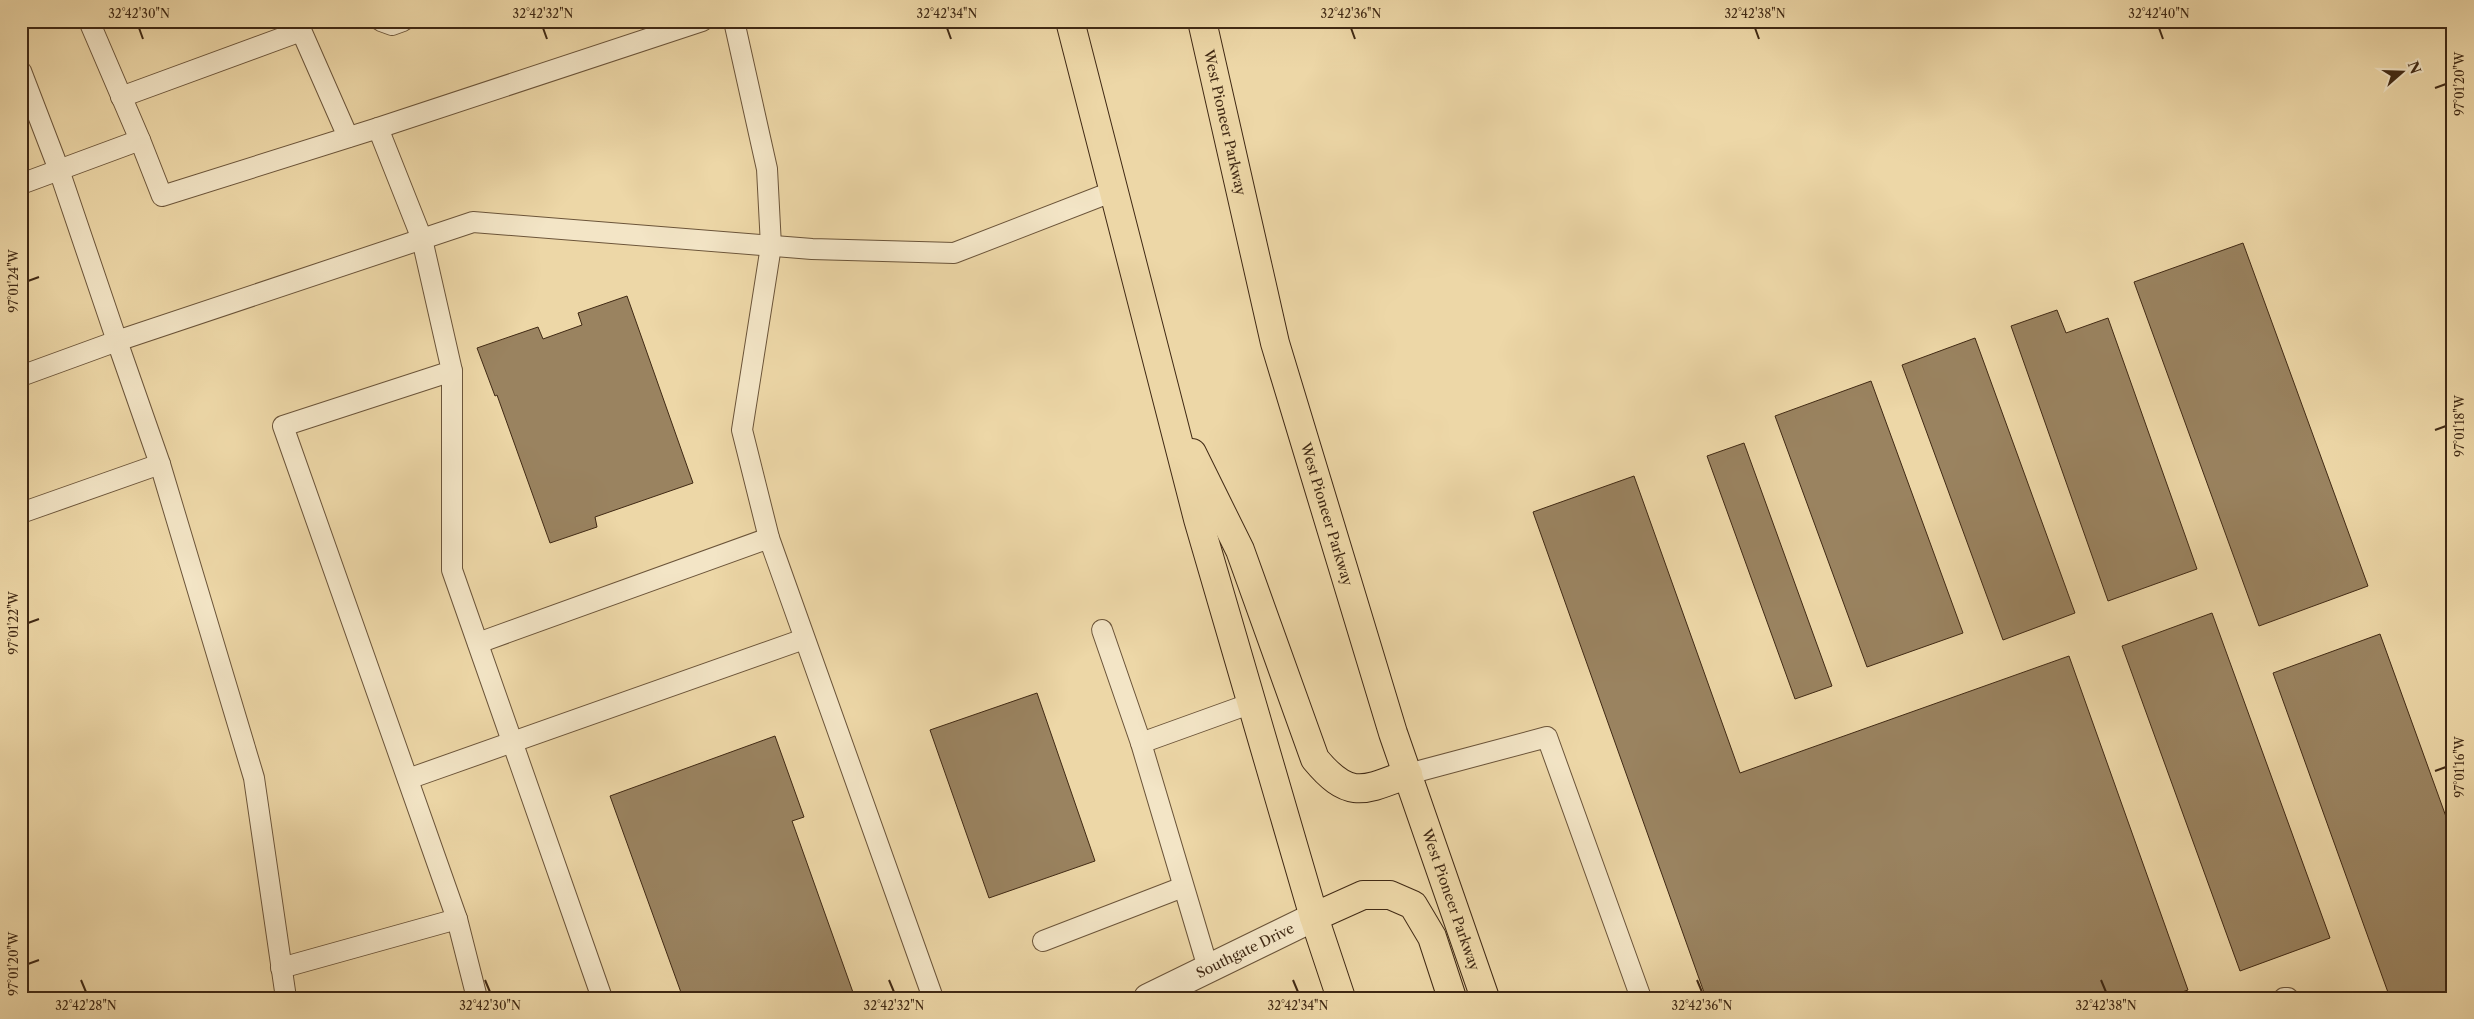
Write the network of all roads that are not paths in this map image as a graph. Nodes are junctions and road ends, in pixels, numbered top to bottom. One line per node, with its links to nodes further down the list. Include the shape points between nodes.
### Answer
1 (89, 21): 10 (lane)
2 (381, 21): 3 (lane, via 392,26)
3 (403, 21)
4 (702, 21): 11 (lane)
5 (734, 21): 18 (lane, via 767,169)
6 (1070, 21): 16 (main road)
7 (1202, 21): 32 (main road, West Pioneer Parkway, via 1275,343)
8 (299, 26): 10 (lane); 12 (lane)
9 (21, 71): 14 (lane)
10 (121, 98): 13 (lane)
11 (378, 128): 12 (lane); 17 (lane)
12 (348, 137): 13 (lane, via 162,196)
13 (140, 140): 14 (lane)
14 (59, 170): 15 (lane); 19 (lane)
15 (21, 184)
16 (1114, 191): 18 (lane, via 954,253); 22 (main road)
17 (422, 239): 18 (lane, via 472,222); 19 (lane); 20 (lane)
18 (771, 246): 25 (lane, via 742,430)
19 (117, 341): 21 (lane); 23 (lane)
20 (452, 371): 28 (lane, via 452,570); 33 (lane, via 283,426)
21 (21, 376)
22 (1172, 419): 29 (main road); 32 (main road, via 1208,482 1240,550 1315,759 1330,777 1350,788 1369,789)
23 (160, 464): 24 (lane); 38 (lane, via 254,778)
24 (21, 513)
25 (769, 538): 27 (lane); 28 (lane)
26 (1102, 630): 31 (lane)
27 (804, 639): 30 (lane); 43 (lane)
28 (478, 643): 30 (lane)
29 (1252, 703): 31 (lane); 35 (main road)
30 (513, 742): 33 (lane); 42 (lane)
31 (1141, 743): 34 (lane)
32 (1408, 774): 47 (main road, West Pioneer Parkway); 48 (lane, via 1547,738)
33 (408, 779): 36 (lane)
34 (1183, 887): 37 (lane); 39 (lane)
35 (1314, 917): 39 (street, Southgate Drive); 45 (main road); 46 (main road, via 1363,895 1390,895 1413,905 1432,937)
36 (457, 919): 38 (lane); 41 (lane)
37 (1042, 941)
38 (281, 968): 40 (lane)
39 (1208, 968): 44 (street, Southgate Drive)
40 (286, 998)
41 (477, 998)
42 (602, 998)
43 (934, 998)
44 (1148, 998)
45 (1341, 998)
46 (1452, 998)
47 (1485, 998)
48 (1641, 998)

